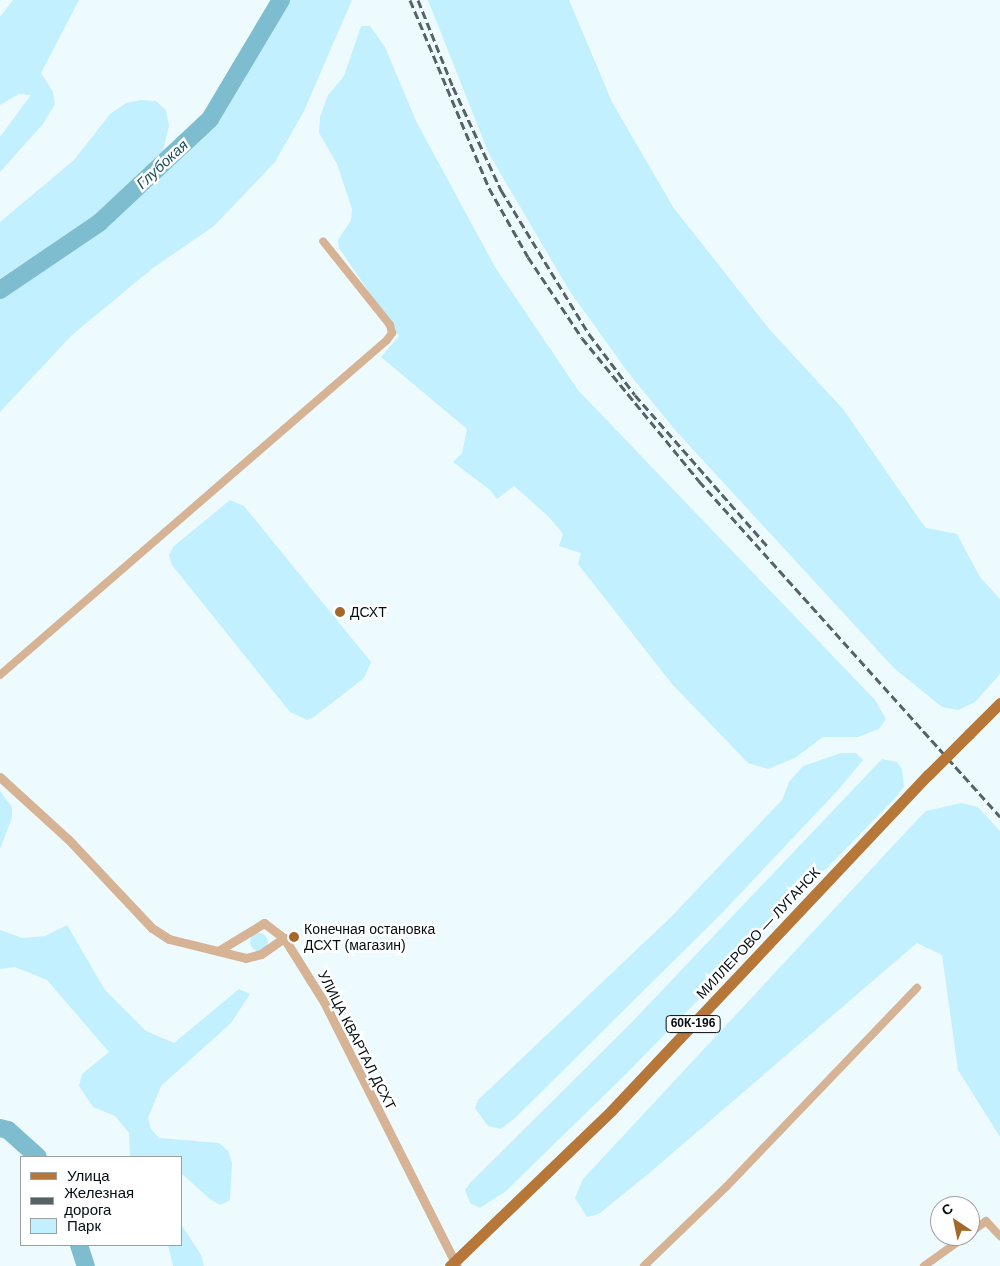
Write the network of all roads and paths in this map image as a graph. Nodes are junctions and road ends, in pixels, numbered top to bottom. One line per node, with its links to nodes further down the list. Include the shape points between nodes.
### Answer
1 (323, 241): 2 (street, via 390,325 392,333 387,340)
2 (0, 675)
3 (1000, 703): 11 (main road, МИЛЛЕРОВО — ЛУГАНСК / 60К-196, bridge, via 928,775 611,1112)
4 (0, 777): 6 (street, via 69,840 152,928 176,942)
5 (284, 938): 6 (street, via 254,957); 6 (street, via 264,923); 11 (street, УЛИЦА КВАРТАЛ ДСХТ, via 324,1002)
6 (218, 951)
7 (917, 988): 12 (street, via 726,1188)
8 (980, 1226): 9 (street, via 986,1221)
9 (1000, 1236)
10 (952, 1246): 13 (street)
11 (454, 1265)
12 (644, 1266)
13 (924, 1266)

